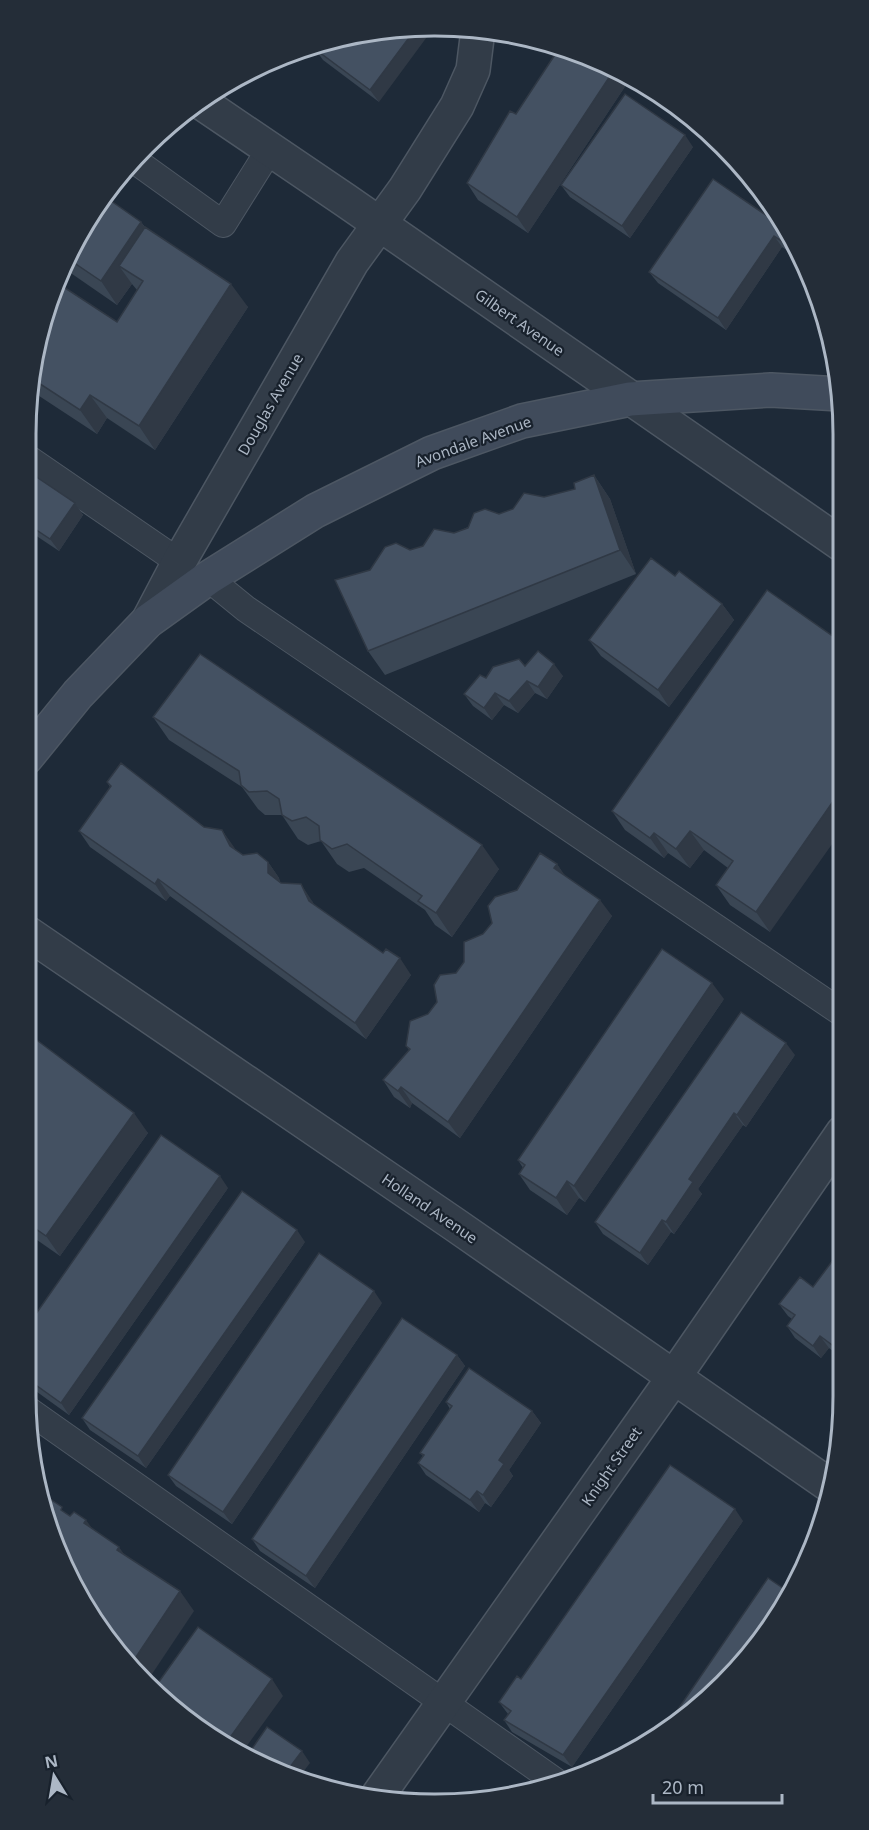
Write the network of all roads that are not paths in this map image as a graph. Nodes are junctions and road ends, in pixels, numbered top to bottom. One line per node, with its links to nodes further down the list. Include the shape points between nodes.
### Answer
1 (477, 38): 5 (street, Douglas Avenue, via 473,70 457,106)
2 (208, 107): 3 (street, Gilbert Avenue)
3 (270, 149): 4 (lane, via 223,224); 5 (street, Gilbert Avenue)
4 (141, 165)
5 (379, 224): 7 (street, Gilbert Avenue); 10 (street, Douglas Avenue, via 352,262)
6 (831, 393): 7 (main road, Avondale Avenue, via 771,390)
7 (630, 399): 9 (street, Gilbert Avenue); 11 (main road, Avondale Avenue, via 522,421 432,453 315,511)
8 (36, 464): 10 (lane)
9 (833, 539)
10 (179, 562): 12 (street, Douglas Avenue)
11 (208, 578): 12 (main road, Avondale Avenue); 15 (lane, via 246,609)
12 (148, 621): 13 (main road, Douglas Avenue, via 78,694)
13 (36, 746)
14 (36, 939): 17 (street, Holland Avenue)
15 (833, 1007)
16 (833, 1146): 17 (street, Knight Street)
17 (674, 1377): 19 (street, Holland Avenue); 20 (street, Knight Street)
18 (37, 1416): 20 (lane)
19 (823, 1481)
20 (444, 1701): 21 (lane); 22 (street, Knight Street)
21 (549, 1777)
22 (381, 1791)

